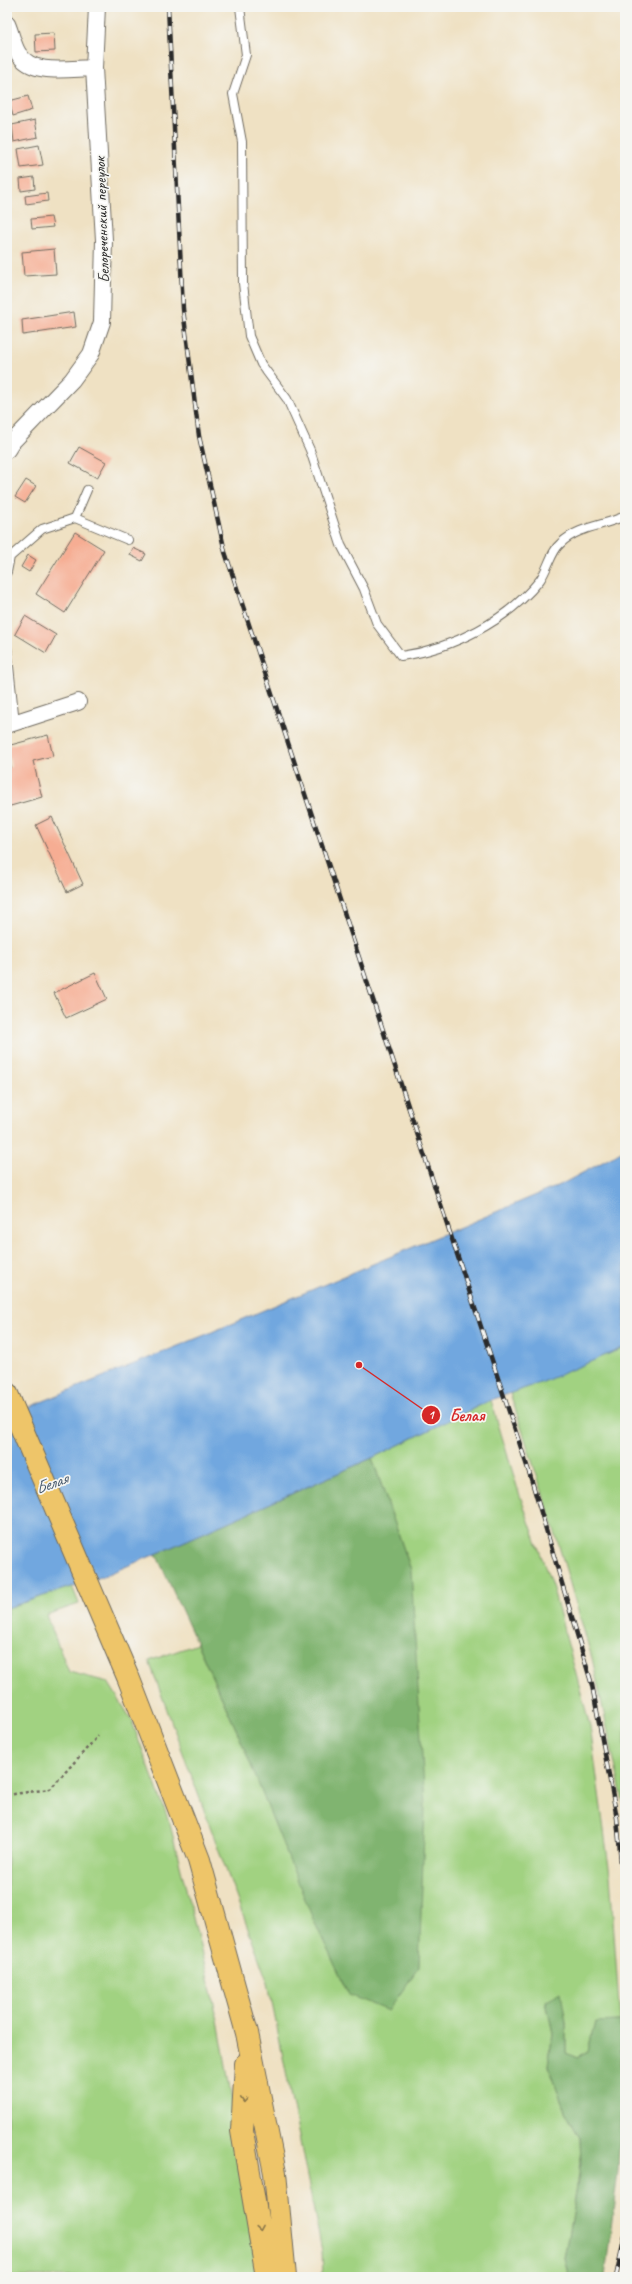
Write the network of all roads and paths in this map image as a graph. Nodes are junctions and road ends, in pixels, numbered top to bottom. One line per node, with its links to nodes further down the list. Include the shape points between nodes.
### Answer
1 (97, 7): 4 (street, Белореченский переулок)
2 (240, 7): 7 (lane, via 246,55 233,94 242,142 243,283 249,336 261,364 287,399 310,450 341,545 364,589 376,624 401,656 422,653 489,624 540,579 560,543 579,530)
3 (7, 24): 4 (street, via 18,53 26,63 37,68)
4 (94, 68): 5 (street, Белореченский переулок, via 104,240 102,322 91,354 72,380)
5 (7, 450)
6 (87, 490): 8 (lane)
7 (625, 516)
8 (75, 518): 9 (lane); 10 (lane, via 42,529 10,557)
9 (128, 540)
10 (7, 572)
11 (7, 648): 13 (lane)
12 (78, 702): 13 (street)
13 (11, 724)
14 (7, 1394): 17 (main road, via 128,1677 199,1860)
15 (98, 1736): 16 (path, via 50,1788)
16 (7, 1795)
17 (247, 2033): 18 (main road, one-way to 18, via 242,2131); 19 (main road, via 276,2173)
18 (267, 2277)
19 (285, 2277)

